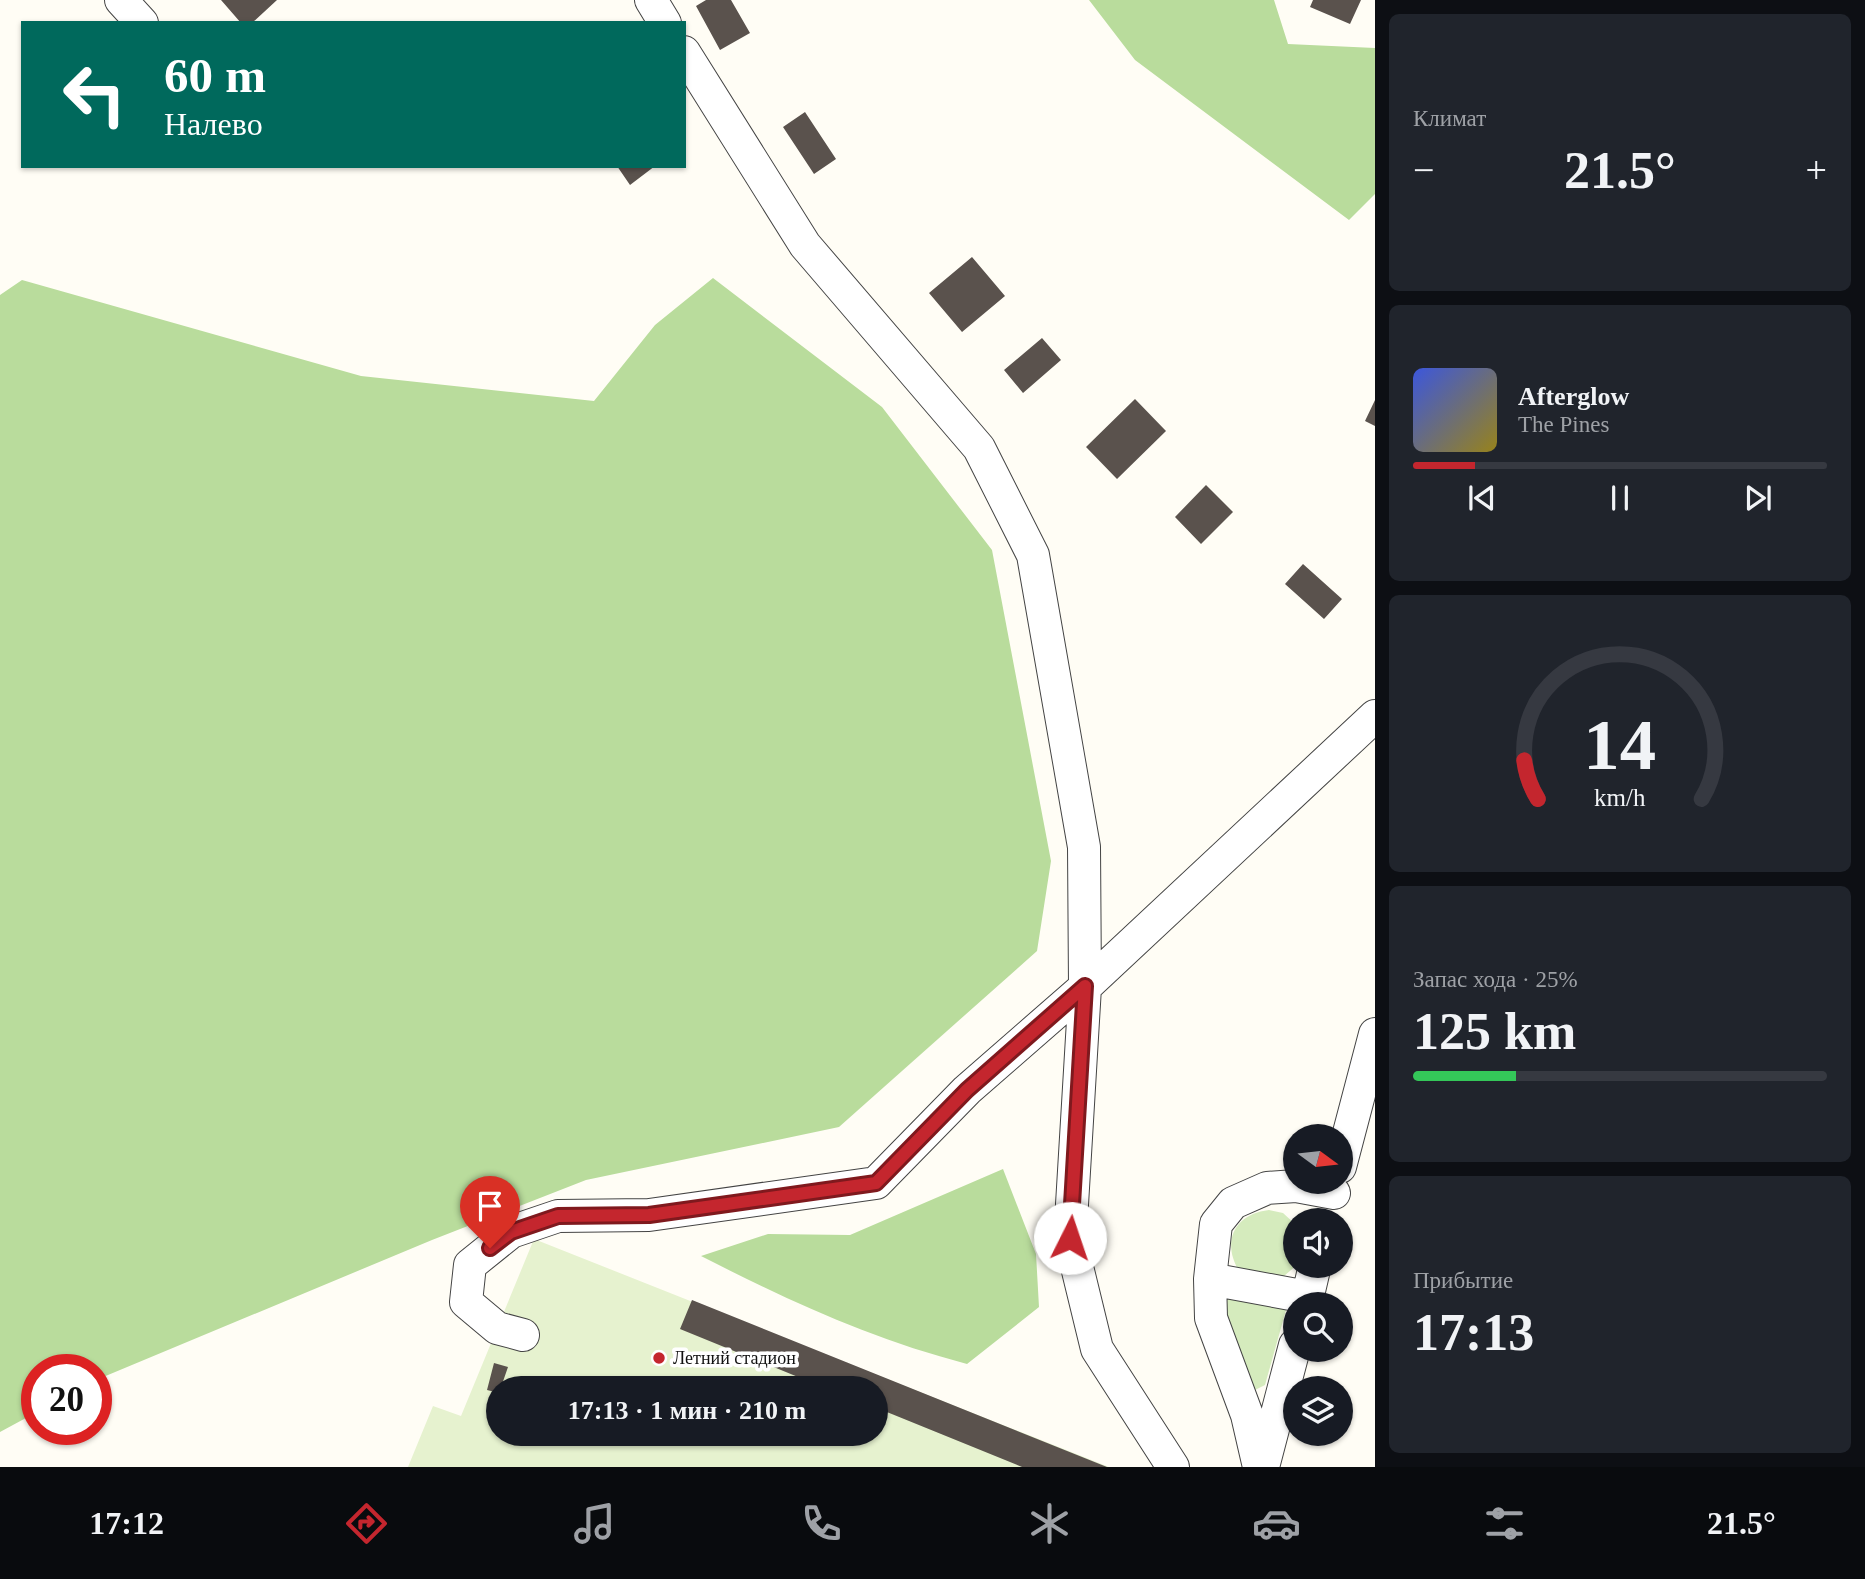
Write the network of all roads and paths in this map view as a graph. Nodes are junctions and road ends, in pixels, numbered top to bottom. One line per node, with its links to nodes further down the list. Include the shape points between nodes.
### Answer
1 (121, 0): 3 (street)
2 (651, 0): 4 (street)
3 (140, 21)
4 (665, 21)
5 (686, 55): 7 (street, via 805,245 979,448 1033,555 1084,847)
6 (1375, 716): 7 (street)
7 (1085, 986): 13 (street, via 967,1090 876,1183 649,1215 558,1216 511,1232 470,1265 466,1302 497,1328); 15 (street, via 1070,1238 1097,1349)
8 (1375, 1034): 9 (street)
9 (1351, 1124)
10 (1283, 1187): 11 (street, via 1267,1188 1233,1203 1216,1224)
11 (1210, 1279): 12 (street); 16 (street, via 1211,1318)
12 (1283, 1295)
13 (523, 1335)
14 (1290, 1362): 16 (street)
15 (1173, 1467)
16 (1261, 1467)

